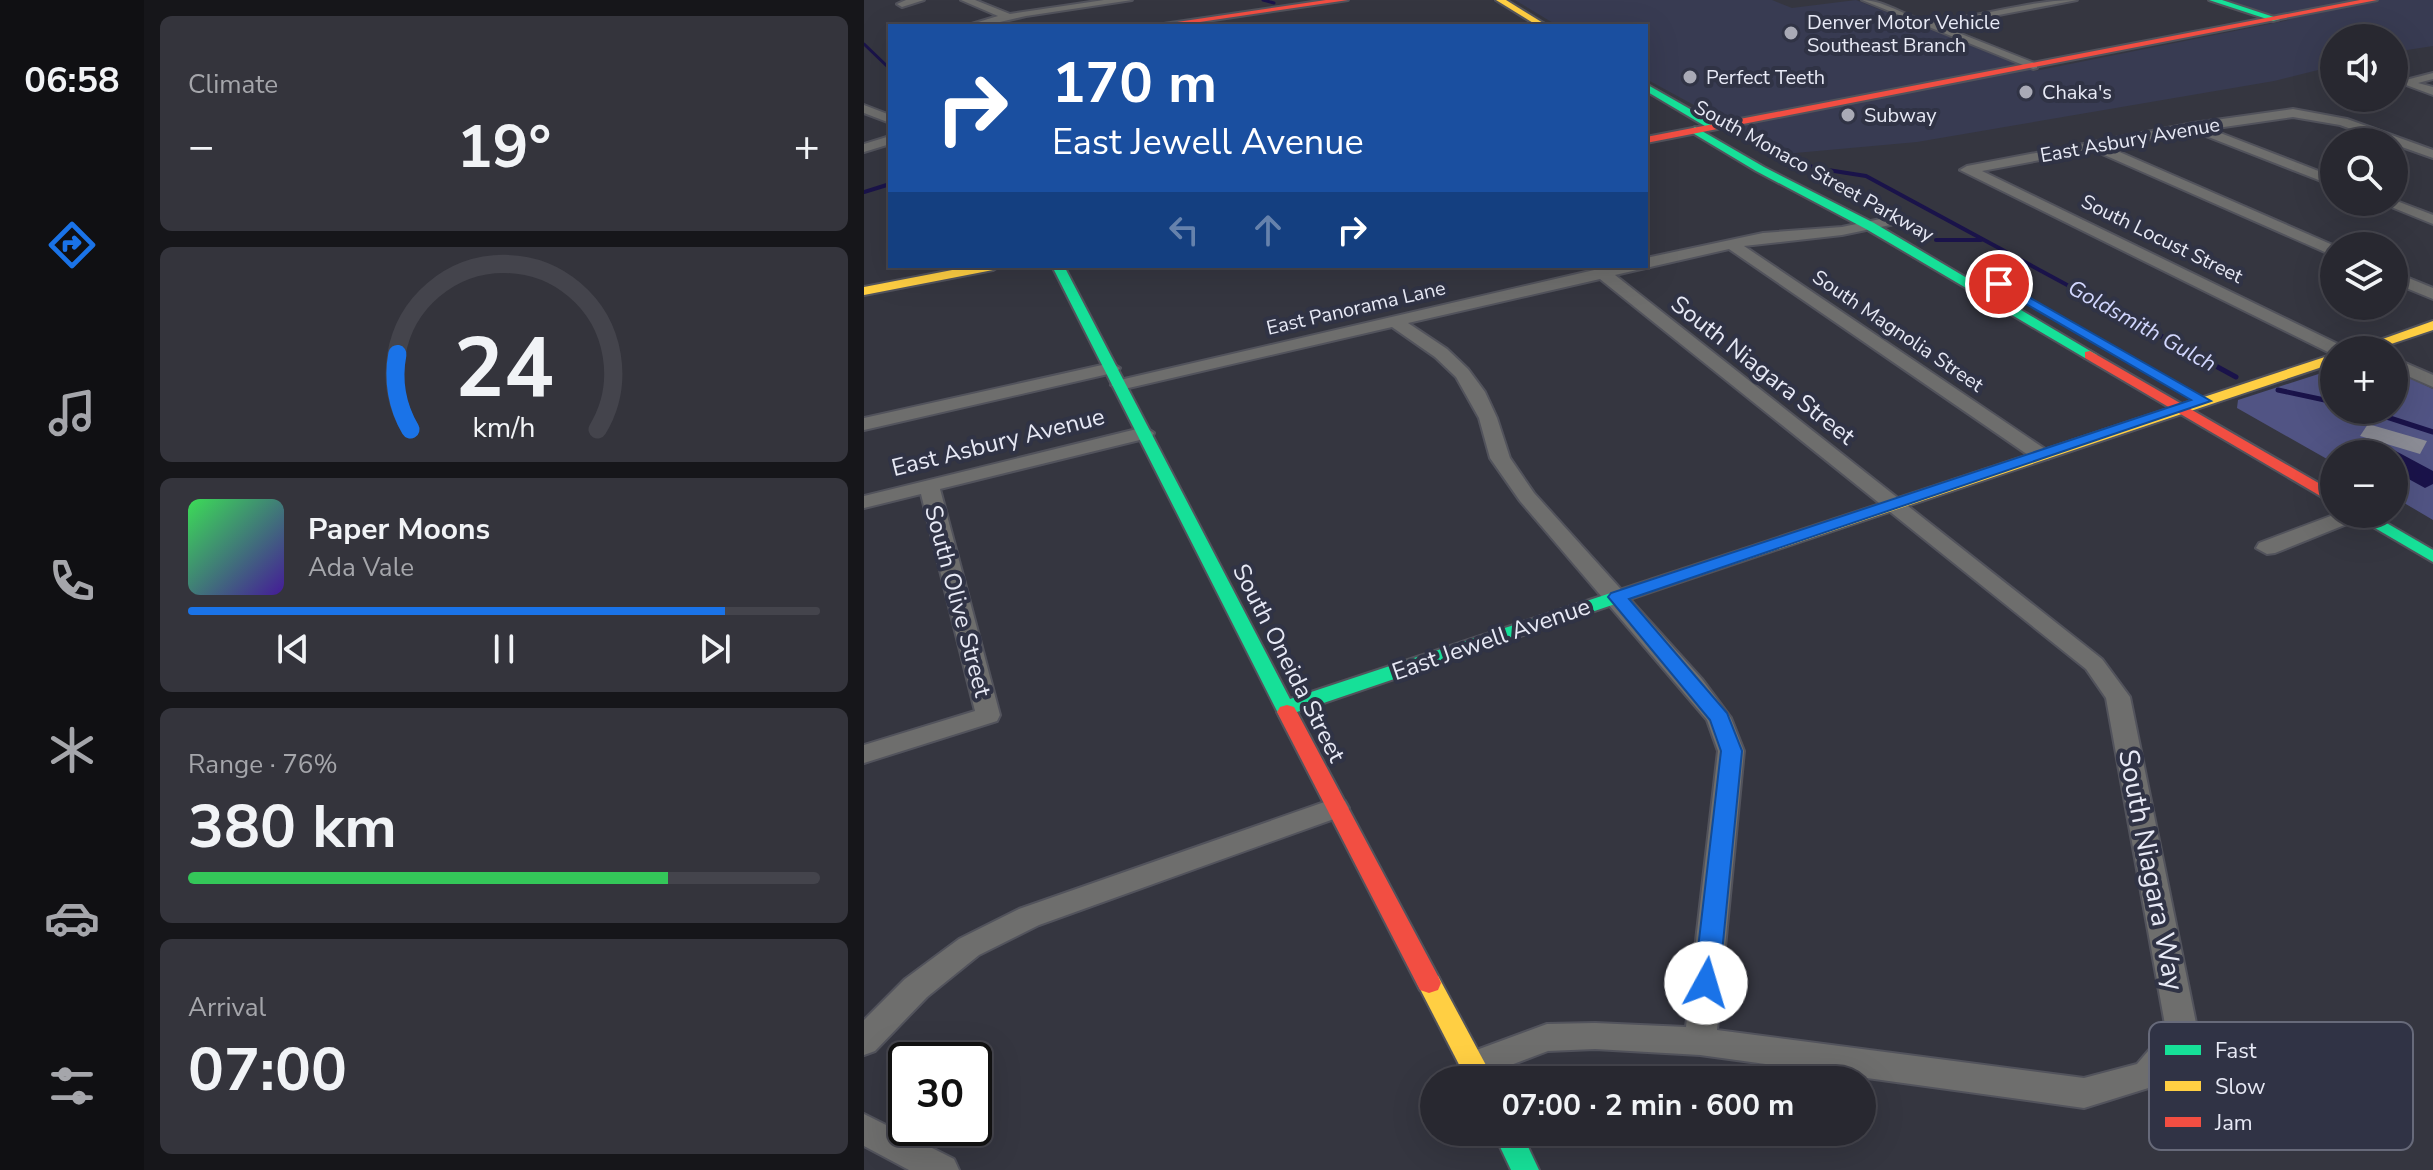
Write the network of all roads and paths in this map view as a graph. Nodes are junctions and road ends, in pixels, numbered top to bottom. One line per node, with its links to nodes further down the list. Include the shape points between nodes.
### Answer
1 (919, 0): 11 (street)
2 (966, 0): 12 (street)
3 (1127, 0): 12 (street)
4 (1344, 0): 16 (main road)
5 (1480, 0): 17 (main road)
6 (1500, 0): 18 (main road)
7 (1867, 0): 19 (street)
8 (2072, 0): 19 (street)
9 (2213, 0): 13 (main road)
10 (2373, 0): 13 (main road)
11 (902, 4)
12 (1007, 16): 14 (street); 15 (street)
13 (2276, 19): 20 (main road)
14 (977, 24)
15 (1020, 24)
16 (1169, 24)
17 (1520, 24)
18 (1541, 24)
19 (1929, 25): 20 (street)
20 (2033, 66): 28 (main road)
21 (2433, 76): 23 (street, via 2404,82)
22 (1648, 88): 28 (main road, South Monaco Street Parkway)
23 (2433, 91)
24 (1648, 101): 28 (main road, South Monaco Street Parkway)
25 (864, 109): 26 (street)
26 (888, 118)
27 (2194, 127): 31 (street, East Asbury Avenue); 33 (street, East Asbury Avenue, via 2293,113 2343,122); 35 (street)
28 (1704, 129): 29 (main road); 38 (main road, South Monaco Street Parkway); 39 (main road, South Monaco Street Parkway, via 1760,169)
29 (1648, 140)
30 (888, 141): 32 (street)
31 (2094, 146): 34 (street, East Asbury Avenue); 41 (street)
32 (864, 148)
33 (2433, 154)
34 (1967, 170): 53 (street, South Locust Street)
35 (2320, 176)
36 (2408, 210): 37 (street)
37 (2433, 220)
38 (1890, 221): 39 (street); 58 (main road, South Monaco Street Parkway)
39 (1870, 226): 40 (street); 59 (main road, South Monaco Street Parkway)
40 (1731, 244): 42 (street); 63 (street, South Magnolia Street)
41 (2320, 245)
42 (1648, 263)
43 (983, 268): 48 (main road)
44 (1059, 268): 56 (main road, South Oneida Street)
45 (1626, 268): 46 (street)
46 (1603, 273): 50 (street, East Panorama Lane); 67 (street, South Niagara Street)
47 (2408, 283): 49 (street)
48 (864, 291)
49 (2433, 294)
50 (1395, 322): 56 (street, East Panorama Lane); 72 (street, via 1462,373 1488,418 1500,458 1527,497)
51 (2433, 325): 52 (main road)
52 (2402, 336)
53 (2320, 342)
54 (2320, 363): 58 (main road, East Jewell Avenue)
55 (2408, 370): 57 (street)
56 (1115, 376): 60 (street, East Panorama Lane); 61 (main road, South Oneida Street)
57 (2433, 382)
58 (2203, 401): 59 (main road, East Jewell Avenue); 62 (main road, South Monaco Street Parkway)
59 (2180, 409): 63 (main road, East Jewell Avenue); 65 (main road, South Monaco Street Parkway)
60 (864, 424)
61 (1145, 433): 64 (street, East Asbury Avenue); 73 (main road, South Oneida Street)
62 (2272, 441)
63 (2041, 455): 67 (main road, East Jewell Avenue)
64 (929, 486): 66 (street, East Asbury Avenue); 74 (street, South Olive Street, via 988,715)
65 (2320, 491)
66 (864, 502)
67 (1895, 504): 72 (main road, East Jewell Avenue); 76 (street, South Niagara Way, via 2094,664 2118,697)
68 (2320, 528): 70 (street)
69 (2382, 528): 71 (main road)
70 (2267, 548)
71 (2433, 557)
72 (1617, 597): 73 (main road, East Jewell Avenue); 78 (street, via 1719,718 1731,751)
73 (1286, 708): 75 (main road, South Oneida Street)
74 (864, 754)
75 (1336, 808): 77 (street, via 1017,923 958,955 916,988); 79 (main road, South Oneida Street)
76 (2180, 1022)
77 (864, 1041)
78 (1700, 1041): 80 (street, South Niagara Way, via 1547,1038); 81 (street, South Niagara Way, via 2084,1093)
79 (1475, 1066)
80 (1490, 1066)
81 (2149, 1073)
82 (864, 1129): 84 (street)
83 (1514, 1146): 85 (main road)
84 (942, 1170)
85 (1525, 1170)

